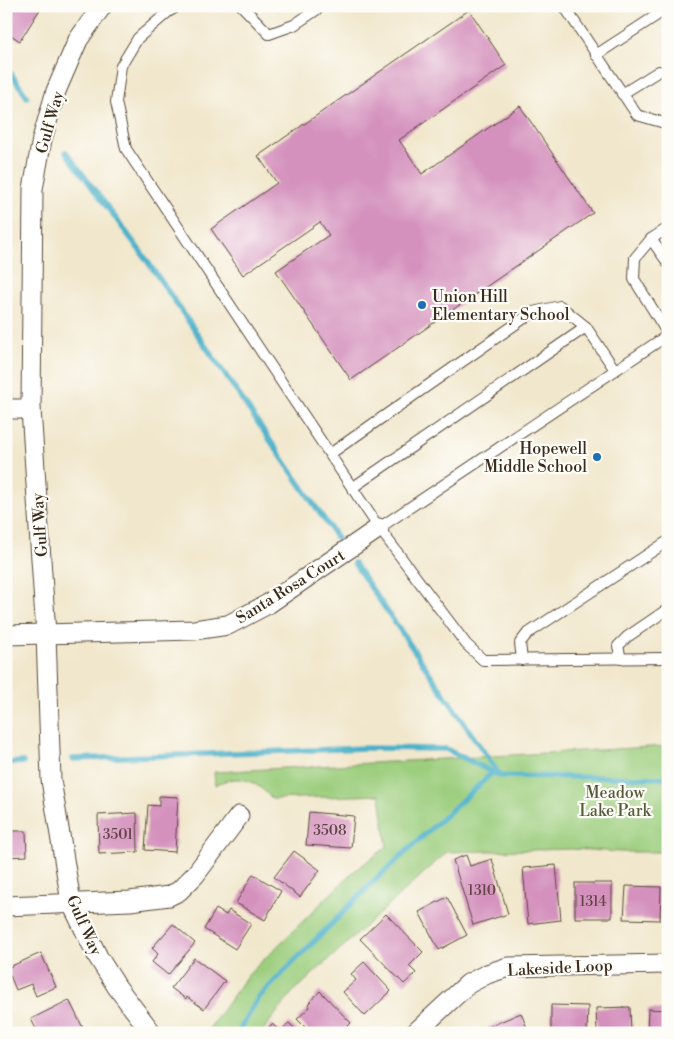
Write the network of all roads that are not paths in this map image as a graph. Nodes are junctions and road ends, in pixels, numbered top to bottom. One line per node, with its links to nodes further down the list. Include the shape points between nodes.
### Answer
1 (102, 6): 18 (street, Gulf Way, via 78,40 56,91 42,139 33,188)
2 (178, 6): 19 (lane, via 138,38 122,66 116,102 126,149)
3 (242, 6): 4 (lane, via 269,34 294,25)
4 (322, 6)
5 (564, 6): 7 (lane)
6 (668, 8): 7 (lane)
7 (596, 55): 9 (lane)
8 (659, 71): 9 (lane)
9 (622, 94): 10 (lane, via 636,115)
10 (668, 124)
11 (668, 228): 12 (lane)
12 (651, 239): 13 (lane); 15 (lane, via 635,258 634,279)
13 (668, 263)
14 (586, 327): 16 (lane); 19 (lane, via 560,306 533,312); 20 (lane)
15 (668, 334): 16 (lane)
16 (615, 370): 21 (lane)
17 (6, 409): 18 (street)
18 (31, 409): 24 (street, Gulf Way)
19 (330, 454): 20 (lane)
20 (352, 488): 21 (lane)
21 (379, 528): 24 (street, Santa Rosa Court, via 268,604 228,625 194,630); 28 (lane, via 466,644 483,660)
22 (668, 541): 28 (lane, via 527,634 520,644)
23 (668, 609): 27 (lane, via 618,646)
24 (46, 634): 25 (street, Santa Rosa Court); 30 (street, Gulf Way, via 51,780)
25 (6, 635)
26 (668, 658): 27 (lane)
27 (621, 659): 28 (lane)
28 (522, 660)
29 (239, 816): 30 (street, via 179,891 169,896 130,901)
30 (71, 902): 31 (street); 33 (street, Gulf Way, via 98,957)
31 (6, 906)
32 (668, 964): 34 (street, Lakeside Loop, via 508,967 468,984)
33 (152, 1033)
34 (415, 1033)

